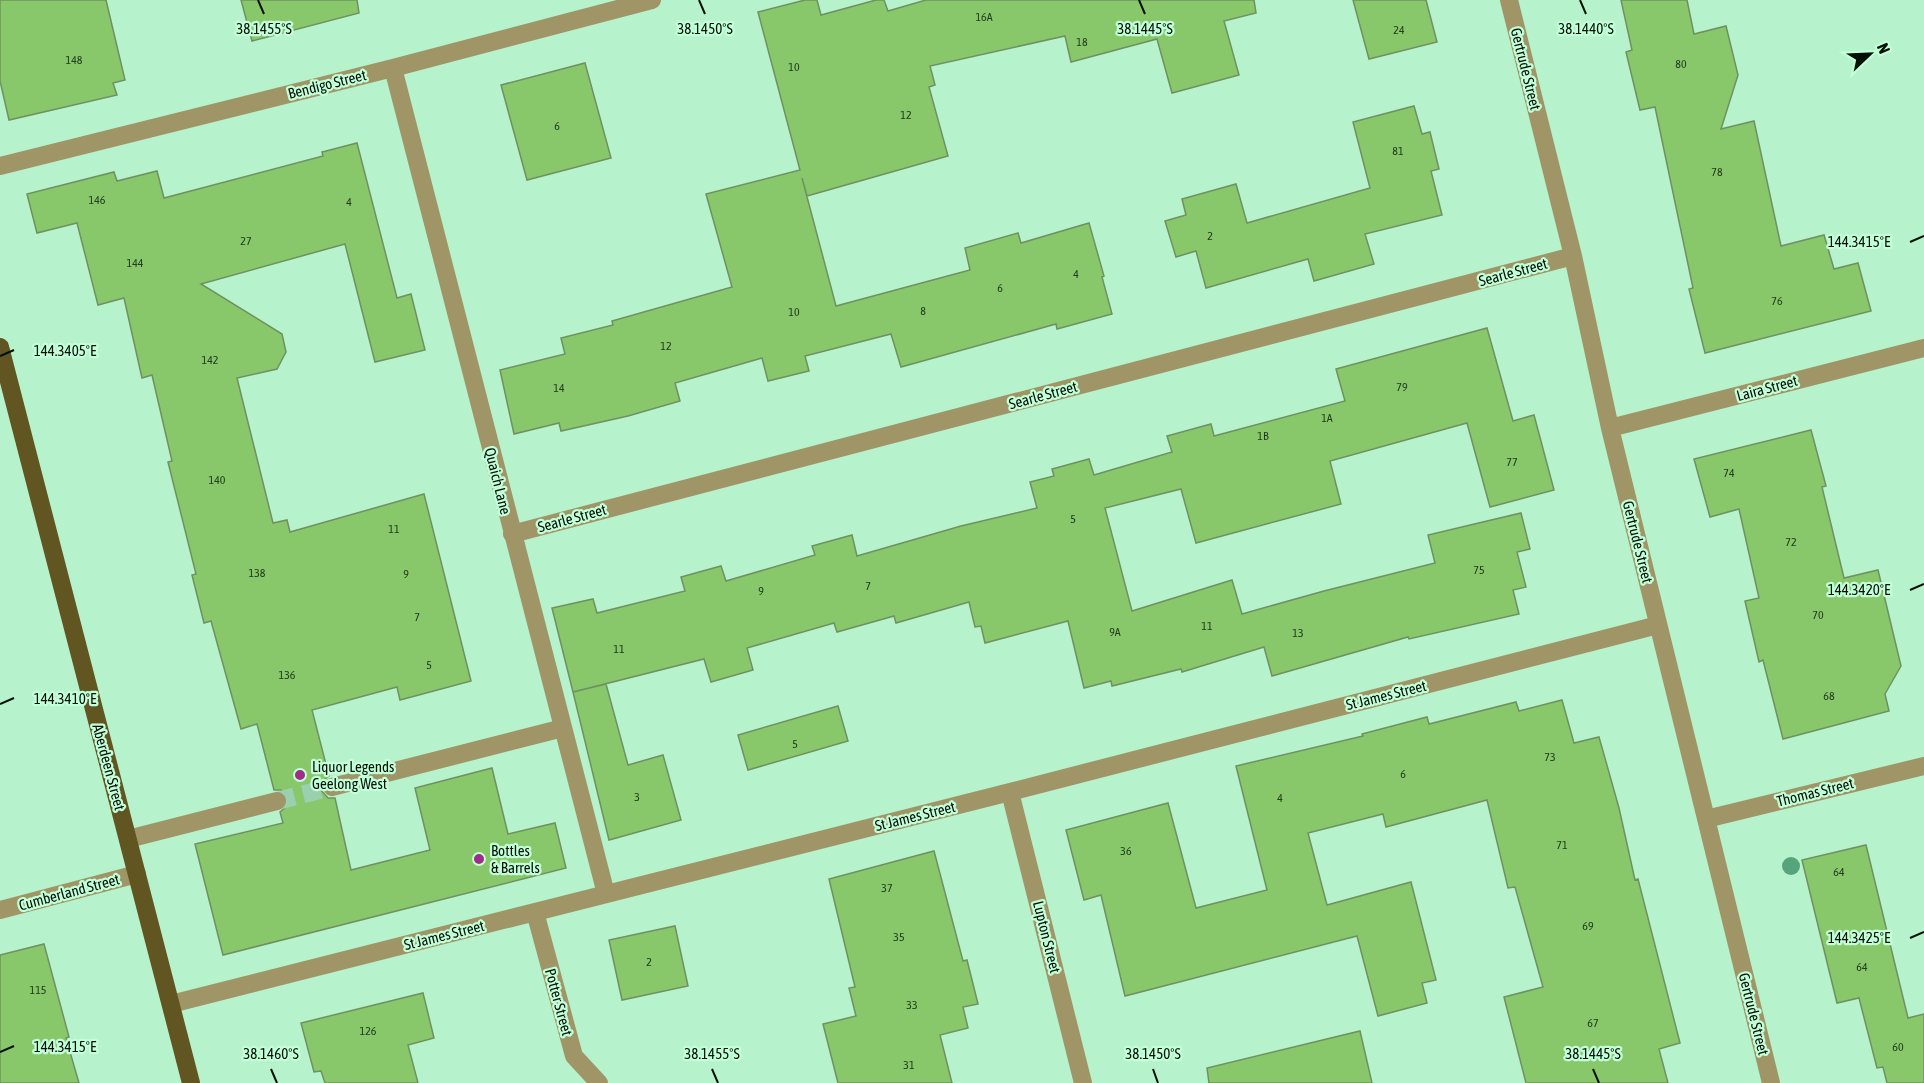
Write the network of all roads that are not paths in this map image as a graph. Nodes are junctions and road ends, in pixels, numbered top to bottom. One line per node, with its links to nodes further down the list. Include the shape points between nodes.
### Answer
1 (652, 0): 3 (street, Bendigo Street)
2 (1509, 0): 5 (street, Gertrude Street)
3 (393, 68): 4 (street, Bendigo Street); 9 (street, Quaich Lane)
4 (0, 166)
5 (1573, 256): 8 (street, Gertrude Street); 9 (street, Searle Street)
6 (0, 347): 17 (main road, Aberdeen Street)
7 (1924, 348): 8 (street, Laira Street)
8 (1610, 428): 10 (street, Gertrude Street)
9 (512, 534): 11 (street, Quaich Lane)
10 (1658, 625): 14 (street, St James Street); 16 (street, Gertrude Street)
11 (563, 728): 13 (street); 19 (street, Quaich Lane)
12 (1924, 766): 16 (street, Thomas Street)
13 (332, 787)
14 (1010, 792): 19 (street, St James Street); 25 (street, Lupton Street)
15 (277, 801): 17 (street)
16 (1706, 819): 26 (street, Gertrude Street)
17 (128, 839): 18 (main road, Aberdeen Street)
18 (137, 874): 20 (street, Cumberland Street); 22 (main road, Aberdeen Street)
19 (606, 894): 21 (street, St James Street)
20 (0, 910)
21 (535, 912): 22 (street, St James Street); 24 (street, Potter Street, via 574,1056)
22 (171, 1004): 23 (main road, Aberdeen Street)
23 (191, 1083)
24 (599, 1083)
25 (1083, 1083)
26 (1771, 1083)

